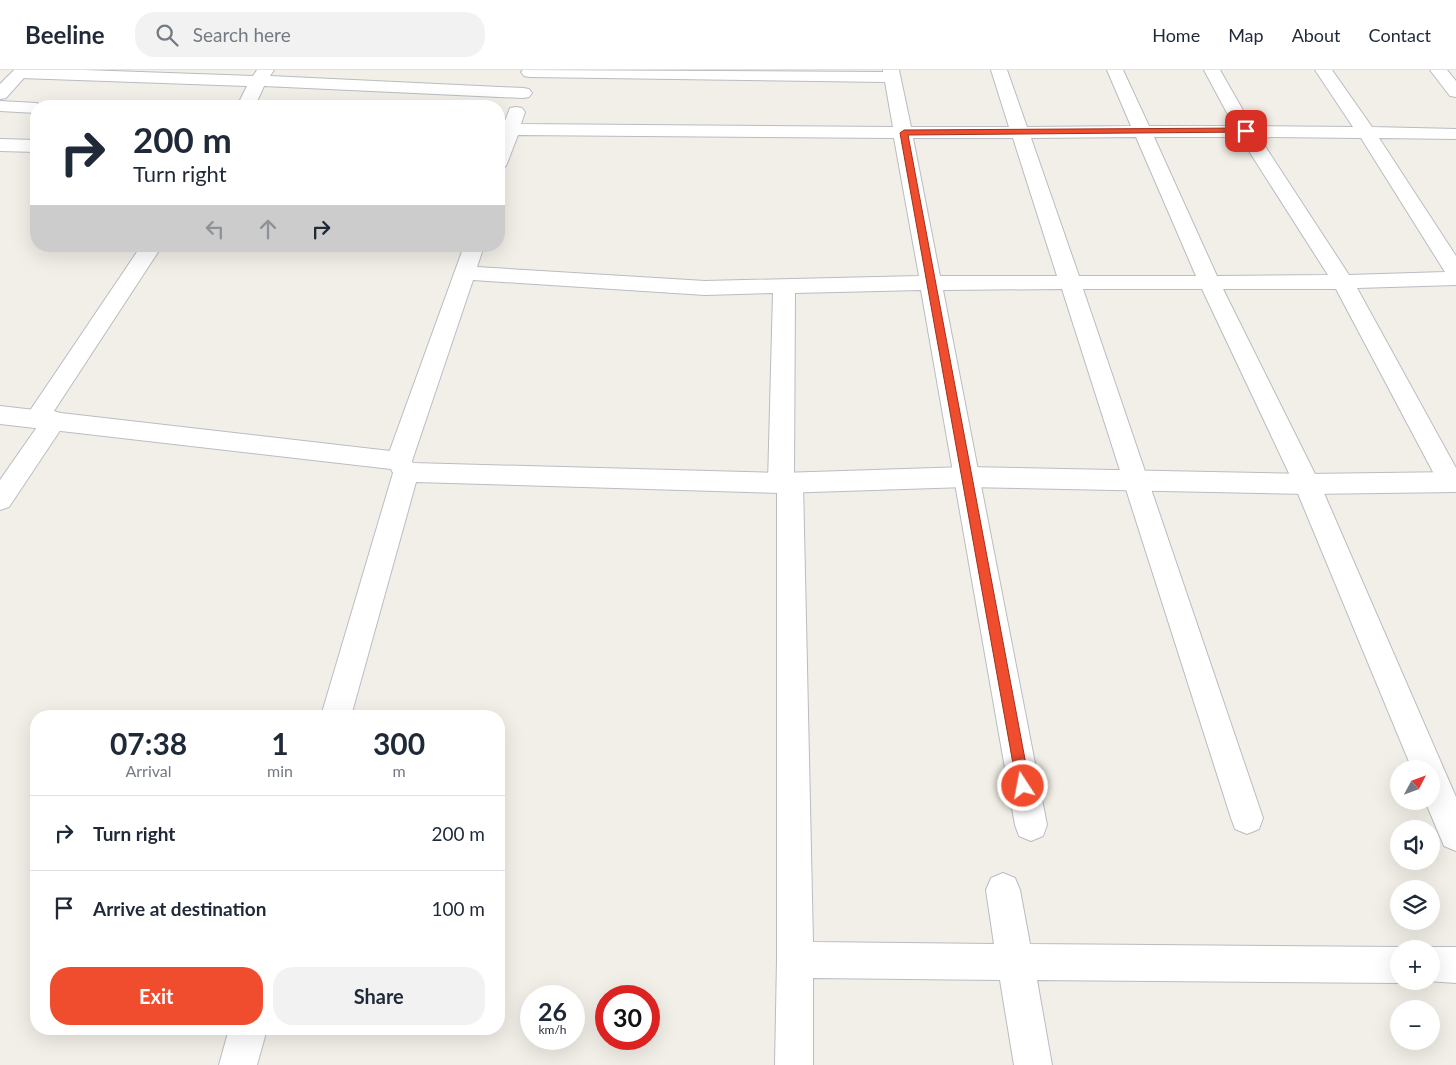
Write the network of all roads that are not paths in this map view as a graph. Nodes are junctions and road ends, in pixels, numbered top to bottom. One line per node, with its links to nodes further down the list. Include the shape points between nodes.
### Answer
1 (999, 70): 19 (street)
2 (1115, 70): 17 (street)
3 (1212, 70): 18 (street)
4 (1323, 70): 20 (street)
5 (1438, 70): 10 (street)
6 (530, 71): 8 (street); 11 (street)
7 (22, 72): 9 (street); 12 (street)
8 (892, 73): 21 (street)
9 (262, 75): 11 (street); 13 (street)
10 (1456, 92)
11 (523, 93): 16 (street)
12 (0, 94)
13 (249, 100)
14 (0, 106): 15 (street)
15 (30, 108)
16 (507, 124): 21 (street)
17 (1142, 131): 18 (street); 19 (street); 33 (street)
18 (1246, 131): 20 (street); 30 (street)
19 (1020, 132): 21 (street); 32 (street)
20 (1366, 132): 22 (street); 27 (street)
21 (904, 133): 31 (street)
22 (1456, 134)
23 (0, 145): 24 (street)
24 (30, 146)
25 (148, 252): 36 (street)
26 (472, 252): 28 (street)
27 (1456, 272)
28 (466, 274): 34 (street, via 705,288); 37 (street)
29 (1456, 278): 30 (street)
30 (1342, 282): 33 (street); 40 (street)
31 (930, 283): 32 (street); 34 (street); 38 (street)
32 (1071, 283): 33 (street); 39 (street)
33 (1210, 284): 42 (street)
34 (784, 286): 41 (street)
35 (0, 415): 36 (street)
36 (45, 419): 37 (street); 43 (street)
37 (403, 466): 41 (street); 44 (street)
38 (966, 477): 39 (street); 41 (street); 48 (street)
39 (1137, 480): 42 (street); 47 (street)
40 (1453, 482): 42 (street)
41 (786, 483): 51 (street)
42 (1307, 484): 45 (street)
43 (0, 500)
44 (338, 710)
45 (1424, 760)
46 (1440, 797): 49 (street)
47 (1247, 818)
48 (1030, 825)
49 (1456, 834)
50 (1002, 890): 52 (street)
51 (795, 960): 52 (street); 58 (street)
52 (1015, 962): 53 (street); 59 (street)
53 (1390, 965)
54 (1440, 965): 55 (street)
55 (1456, 965)
56 (246, 1035): 57 (street)
57 (238, 1065)
58 (794, 1065)
59 (1033, 1065)

